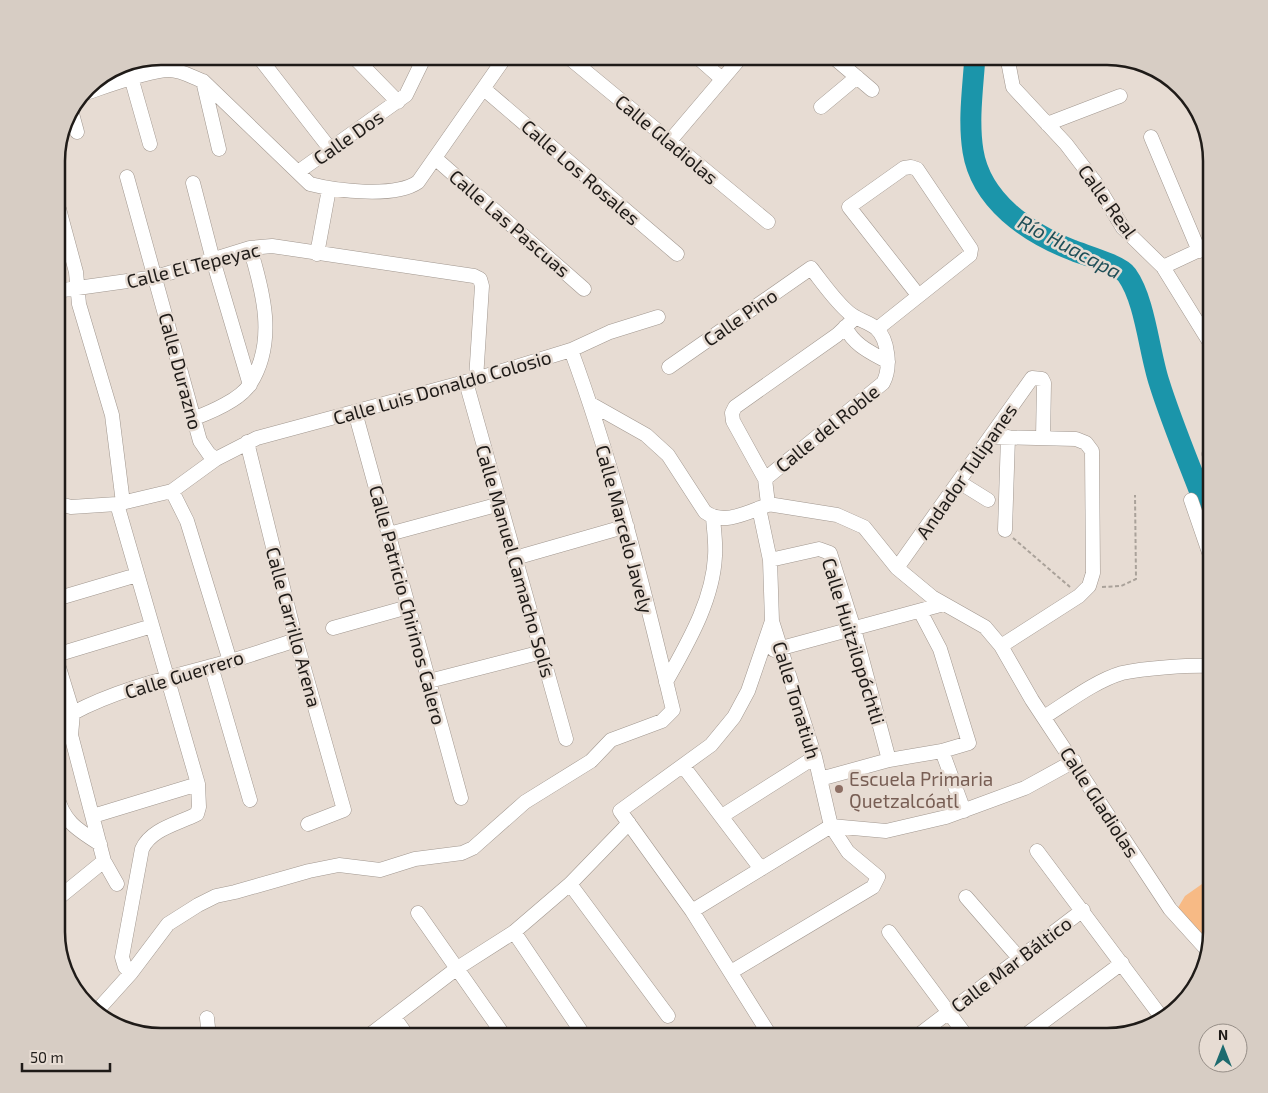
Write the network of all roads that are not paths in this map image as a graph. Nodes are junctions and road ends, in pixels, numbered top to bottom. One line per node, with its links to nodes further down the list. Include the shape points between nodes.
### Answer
1 (265, 65): 28 (street)
2 (362, 65): 19 (street)
3 (421, 65): 19 (street, Calle Dos, via 406,95)
4 (500, 65): 16 (street)
5 (578, 65): 25 (street, Calle Gladiolas)
6 (706, 65): 13 (street)
7 (734, 65): 13 (street)
8 (843, 65): 11 (street)
9 (1009, 65): 22 (street, Calle Real, via 1013,87)
10 (129, 70): 12 (street)
11 (857, 77): 17 (street); 20 (street)
12 (132, 78): 14 (street, via 168,70); 15 (street); 26 (street)
13 (722, 79): 25 (street)
14 (203, 81): 27 (street); 30 (street)
15 (98, 89)
16 (484, 89): 29 (street); 40 (street, Calle Los Rosales)
17 (872, 90)
18 (1120, 96): 22 (street)
19 (398, 102): 28 (street, Calle Dos)
20 (821, 107)
21 (74, 121): 23 (street)
22 (1047, 124): 42 (street, Calle Real, via 1095,182 1123,228)
23 (77, 132)
24 (1151, 137): 38 (street)
25 (669, 142): 34 (street, Calle Gladiolas)
26 (150, 144)
27 (219, 148)
28 (331, 150): 30 (street, Calle Dos)
29 (435, 158): 33 (street, via 418,182 409,188 396,191); 44 (street, Calle Las Pascuas)
30 (298, 172): 33 (street, via 310,184)
31 (128, 177): 43 (street, Calle Durazno)
32 (193, 183): 41 (street)
33 (329, 189): 39 (street)
34 (768, 222)
35 (65, 233): 45 (street)
36 (250, 248): 39 (street, Calle El Tepeyac, via 272,246); 41 (street, Calle El Tepeyac); 57 (street, via 262,290 265,334 261,357)
37 (1203, 249): 38 (street)
38 (1199, 251): 42 (street)
39 (318, 254): 56 (street, Calle El Tepeyac, via 480,279 482,286)
40 (677, 254)
41 (212, 260): 43 (street, Calle El Tepeyac); 57 (street)
42 (1163, 267): 52 (street, Calle Real)
43 (156, 277): 45 (street, Calle El Tepeyac); 60 (street, Calle Durazno)
44 (584, 288)
45 (79, 289): 46 (street, Calle El Tepeyac); 71 (street, via 79,304 112,415)
46 (65, 291)
47 (918, 295): 47 (street, via 970,255 971,249 917,170 911,167 904,168 849,207); 51 (street)
48 (658, 317): 53 (street, Calle Luis Donaldo Colosio, via 610,332)
49 (856, 318): 50 (street); 51 (street); 54 (street, Calle Pino, via 811,268)
50 (845, 327): 55 (street, via 851,339); 66 (street, via 735,407 732,421)
51 (877, 329): 55 (street, via 885,344)
52 (1203, 331)
53 (571, 350): 56 (street, Calle Luis Donaldo Colosio); 58 (street, Calle Marcelo Javely)
54 (669, 367)
55 (888, 368): 66 (street, Calle del Roble, via 883,383)
56 (471, 380): 59 (street, Calle Luis Donaldo Colosio); 72 (street, Calle Manuel Camacho Solís)
57 (250, 385): 60 (street, via 220,409)
58 (591, 404): 75 (street, via 646,435 668,455 705,512); 76 (street, Calle Marcelo Javely)
59 (355, 412): 64 (street, Calle Luis Donaldo Colosio); 78 (street, Calle Patricio Chirinos Calero)
60 (195, 418): 65 (street, Calle Durazno, via 200,441)
61 (991, 437): 62 (street); 63 (street, Andador Tulipanes, via 1032,378 1037,378 1044,383); 67 (street, Andador Tulipanes)
62 (1008, 437): 63 (street); 77 (street)
63 (1043, 438): 93 (street, via 1076,439 1086,443 1092,451 1093,573 1084,591)
64 (247, 442): 65 (street, Calle Luis Donaldo Colosio); 92 (street, Calle Carrillo Arena)
65 (216, 459): 68 (street, Calle Luis Donaldo Colosio)
66 (765, 479): 74 (street)
67 (958, 482): 69 (street); 82 (street, Andador Tulipanes)
68 (172, 491): 71 (street); 98 (street, via 187,521)
69 (988, 500)
70 (1191, 500): 79 (street)
71 (120, 504): 73 (street); 83 (street)
72 (500, 504): 78 (street); 80 (street, Calle Manuel Camacho Solís)
73 (65, 505)
74 (764, 506): 75 (street, via 727,519); 81 (street); 82 (street, Calle Gladiolas, via 837,515 864,527)
75 (713, 518): 103 (street, via 715,557 707,596 691,636)
76 (626, 526): 80 (street); 103 (street, Calle Marcelo Javely)
77 (1005, 530)
78 (389, 534): 86 (street, Calle Patricio Chirinos Calero)
79 (1203, 535)
80 (515, 558): 95 (street, Calle Manuel Camacho Solís)
81 (770, 560): 88 (street); 91 (street, Calle Huitzilopóchtli, via 819,549 830,553)
82 (896, 568): 85 (street, Calle Gladiolas)
83 (137, 575): 84 (street); 89 (street)
84 (65, 596)
85 (944, 604): 87 (street); 93 (street, Calle Gladiolas, via 985,627)
86 (408, 607): 90 (street); 102 (street, Calle Patricio Chirinos Calero)
87 (920, 612): 91 (street); 110 (street, via 940,649 969,743)
88 (772, 621): 94 (street, Calle Tonatiuh); 96 (street)
89 (152, 626): 97 (street); 101 (street)
90 (332, 628)
91 (854, 630): 94 (street); 112 (street, Calle Huitzilopóchtli)
92 (296, 640): 98 (street, Calle Guerrero); 124 (street, Calle Carrillo Arena, via 344,810)
93 (1001, 646): 106 (street, Calle Gladiolas)
94 (781, 649): 96 (street); 111 (street, Calle Tonatiuh)
95 (542, 652): 102 (street); 109 (street, Calle Manuel Camacho Solís)
96 (761, 652): 114 (street, via 748,691 734,717 711,746)
97 (65, 653)
98 (230, 661): 100 (street, Calle Guerrero)
99 (1203, 665): 106 (street, via 1122,674 1102,682)
100 (211, 666): 101 (street, Calle Guerrero); 118 (street)
101 (168, 676): 105 (street, Calle Guerrero); 116 (street)
102 (429, 681): 117 (street, Calle Patricio Chirinos Calero)
103 (666, 682): 144 (street, Calle Marcelo Javely, via 673,710 662,721 611,740 591,761 525,802 467,850 415,859 380,870 339,865 216,896 168,924)
104 (65, 684): 105 (street)
105 (74, 712): 108 (street)
106 (1044, 717): 113 (street, Calle Gladiolas)
107 (65, 735): 108 (street)
108 (71, 735): 121 (street)
109 (566, 740)
110 (942, 751): 112 (street); 119 (street)
111 (815, 757): 115 (street, Calle Tonatiuh); 122 (street)
112 (888, 760): 115 (street)
113 (1074, 761): 119 (street, via 1025,788); 139 (street, Calle Gladiolas, via 1170,909)
114 (683, 766): 122 (street); 123 (street, via 620,810)
115 (820, 779): 125 (street, Calle Tonatiuh)
116 (198, 784): 121 (street); 144 (street, via 197,814 152,834 142,850 122,957)
117 (461, 798)
118 (250, 800)
119 (964, 810): 125 (street, via 886,831)
120 (65, 816): 126 (street, via 77,830)
121 (93, 816): 126 (street)
122 (722, 816): 129 (street)
123 (629, 822): 131 (street); 135 (street)
124 (308, 824)
125 (831, 826): 129 (street); 143 (street, via 848,852 878,877 877,882)
126 (100, 844): 128 (street)
127 (1037, 851): 134 (street)
128 (104, 861): 130 (street); 132 (street)
129 (761, 869): 135 (street)
130 (117, 884)
131 (570, 884): 137 (street); 148 (street)
132 (65, 893)
133 (966, 897): 140 (street)
134 (1083, 910): 140 (street, Calle Mar Báltico); 141 (street)
135 (692, 911): 143 (street)
136 (418, 912): 142 (street)
137 (514, 932): 142 (street); 155 (street)
138 (889, 932): 146 (street)
139 (1202, 944)
140 (1018, 958): 146 (street, Calle Mar Báltico)
141 (1122, 963): 147 (street); 159 (street)
142 (456, 968): 149 (street); 154 (street)
143 (730, 972): 156 (street)
144 (131, 973): 145 (street)
145 (101, 1006)
146 (948, 1010): 157 (street, Calle Mar Báltico); 158 (street)
147 (1158, 1013)
148 (668, 1016)
149 (394, 1017): 152 (street); 153 (street)
150 (207, 1018): 151 (street)
151 (208, 1028)
152 (379, 1028)
153 (402, 1028)
154 (498, 1028)
155 (579, 1028)
156 (764, 1028)
157 (927, 1028)
158 (961, 1028)
159 (1035, 1028)

